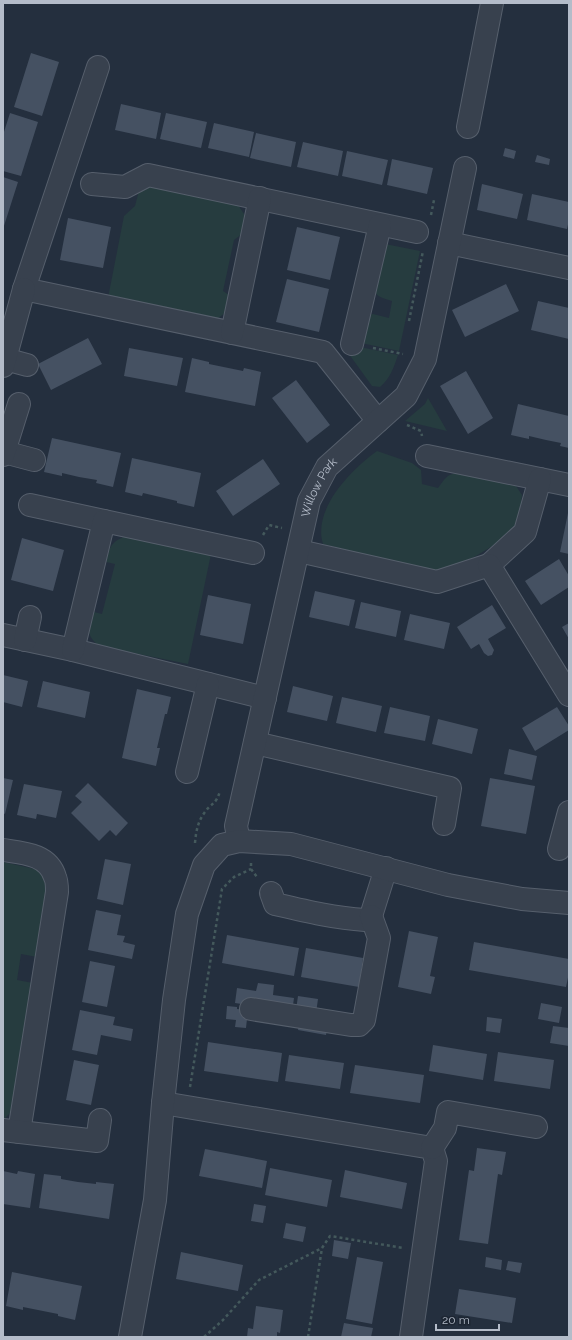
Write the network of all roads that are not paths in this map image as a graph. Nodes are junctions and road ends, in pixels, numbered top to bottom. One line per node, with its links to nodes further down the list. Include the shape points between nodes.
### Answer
1 (492, 3): 3 (street)
2 (98, 67): 11 (street)
3 (468, 127)
4 (465, 168): 9 (street, Willow Park)
5 (92, 184): 6 (street, via 125,186 148,175)
6 (260, 198): 7 (street); 12 (street)
7 (380, 225): 8 (street); 13 (street)
8 (423, 234)
9 (449, 243): 10 (street); 17 (street, Willow Park, via 425,360 406,396)
10 (569, 268)
11 (24, 289): 12 (street); 14 (street)
12 (232, 333): 17 (street, via 323,352)
13 (352, 344)
14 (4, 362): 15 (street)
15 (26, 365)
16 (19, 404): 18 (street)
17 (381, 419): 25 (street, Willow Park, via 327,468 309,501)
18 (3, 453): 20 (street)
19 (427, 456): 21 (street)
20 (34, 460)
21 (540, 479): 22 (street); 27 (street, via 525,532)
22 (569, 485)
23 (30, 504): 24 (street)
24 (104, 521): 26 (street); 31 (street)
25 (301, 542): 27 (street, via 438,582); 34 (street, Willow Park)
26 (253, 553)
27 (489, 565): 33 (street)
28 (30, 616): 30 (street)
29 (3, 636): 30 (street)
30 (25, 640): 31 (street)
31 (73, 650): 32 (street)
32 (208, 684): 34 (street); 36 (street)
33 (569, 694)
34 (265, 698): 35 (street, Willow Park)
35 (255, 743): 38 (street, via 450,788); 39 (street, Willow Park, via 236,826)
36 (187, 772)
37 (569, 812): 40 (street)
38 (444, 824)
39 (246, 842): 42 (street, via 291,844); 47 (street, via 222,845 204,865 187,914 174,1000)
40 (559, 849)
41 (3, 850): 50 (street, via 28,854 46,862 55,876 58,892)
42 (386, 868): 44 (street, via 522,899); 45 (street)
43 (271, 893): 45 (street, via 275,904 312,913 365,920)
44 (569, 903)
45 (371, 916): 46 (street, via 379,938 364,1020 359,1025 352,1026)
46 (251, 1009)
47 (163, 1103): 51 (street); 52 (street, via 155,1200)
48 (100, 1120): 50 (street, via 97,1141)
49 (536, 1127): 51 (street, via 448,1112 445,1128)
50 (11, 1131)
51 (432, 1148): 53 (street, via 436,1161)
52 (130, 1337)
53 (411, 1337)

